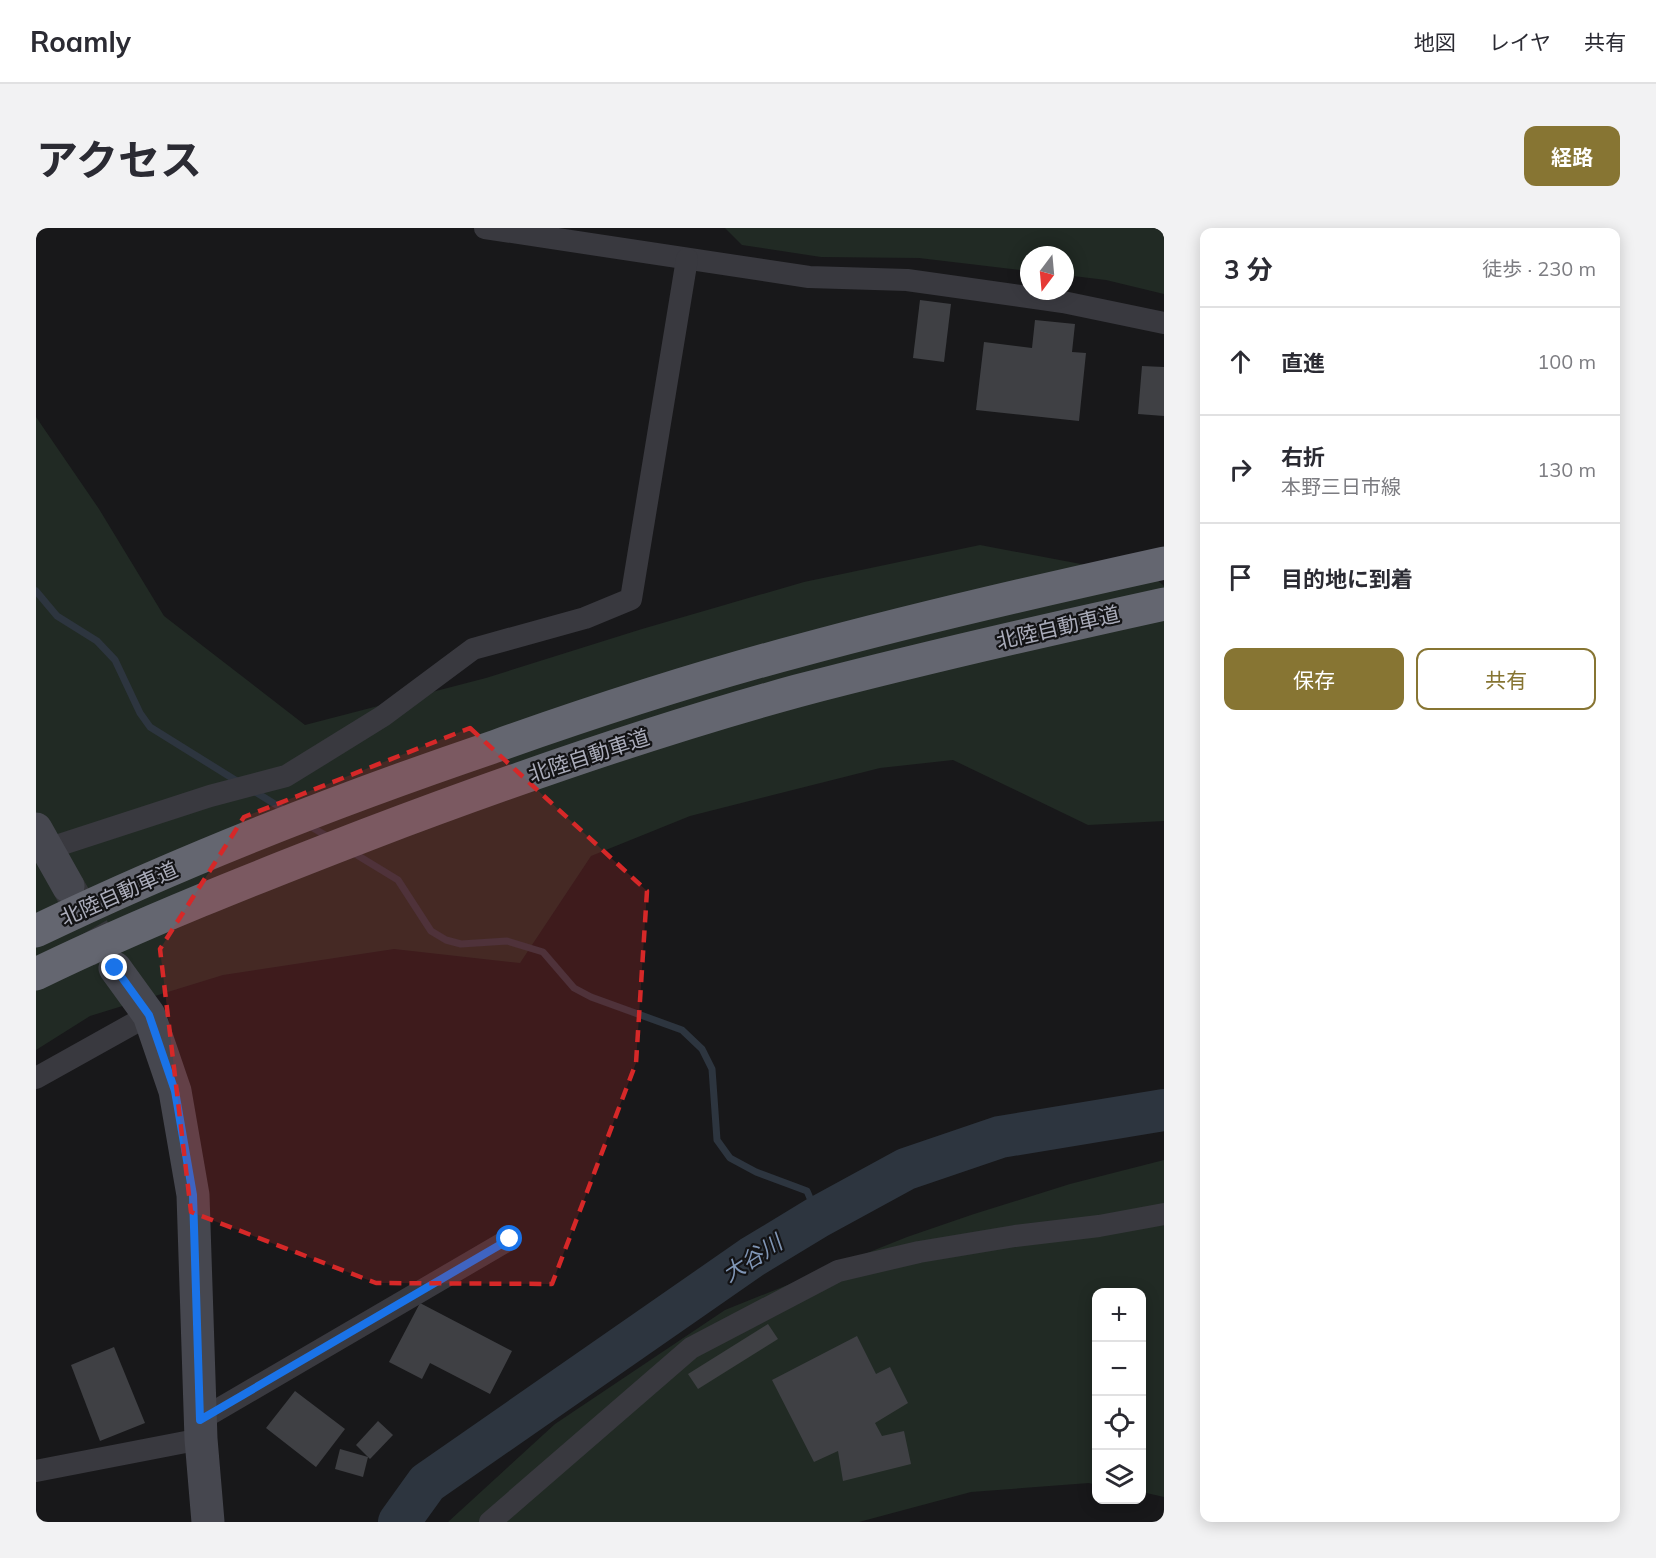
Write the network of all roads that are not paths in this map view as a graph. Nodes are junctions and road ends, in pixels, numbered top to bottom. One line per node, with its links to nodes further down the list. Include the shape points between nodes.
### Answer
1 (485, 228): 2 (street)
2 (687, 259): 3 (street, via 809,277 907,280 1063,302); 6 (street, via 631,599 585,618 472,650 383,716 286,776)
3 (1164, 322)
4 (1164, 563): 8 (highway, 北陸自動車道, via 796,651 602,709 418,772 241,840)
5 (1164, 604): 10 (highway, 北陸自動車道, via 796,692 613,747 254,878)
6 (42, 839): 7 (main road)
7 (68, 886)
8 (36, 931)
9 (115, 968): 11 (main road)
10 (36, 974)
11 (149, 1015): 12 (street); 15 (main road, via 175,1091 193,1195)
12 (36, 1078)
13 (1164, 1214): 18 (street, via 919,1252 838,1271 691,1348)
14 (510, 1239): 15 (street)
15 (200, 1429): 16 (street); 17 (main road)
16 (36, 1471)
17 (208, 1522)
18 (490, 1522)

